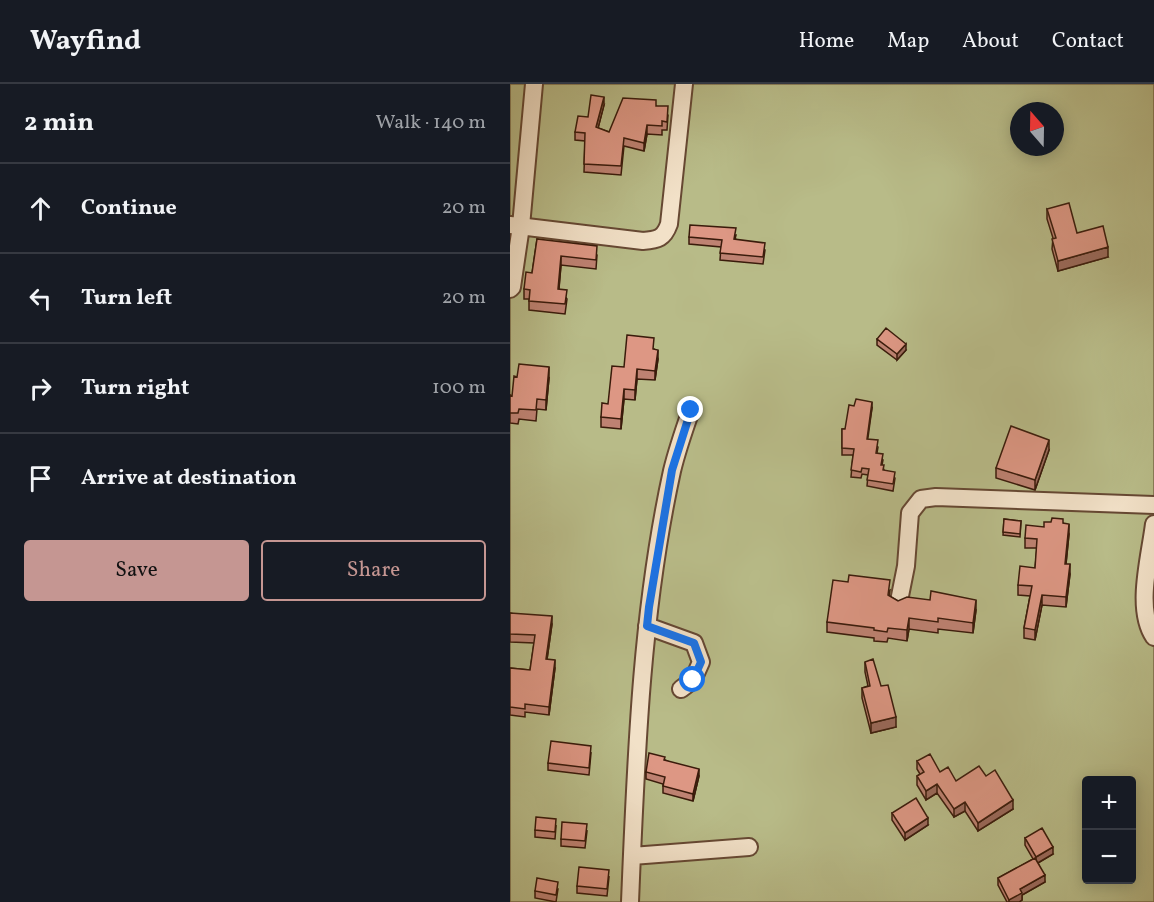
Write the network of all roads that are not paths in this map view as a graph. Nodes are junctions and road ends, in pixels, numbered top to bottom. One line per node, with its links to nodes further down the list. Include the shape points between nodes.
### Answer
1 (534, 84): 3 (street)
2 (684, 84): 3 (street, via 666,234 643,241)
3 (516, 226): 4 (street)
4 (510, 289)
5 (691, 410): 9 (street, via 672,470)
6 (1154, 505): 8 (street, via 921,499 910,513)
7 (1154, 524): 10 (street, via 1144,602 1147,626)
8 (899, 601)
9 (647, 626): 11 (street, via 694,643 701,662 693,680); 13 (street)
10 (1154, 637)
11 (681, 689)
12 (749, 848): 13 (street)
13 (632, 856): 14 (street)
14 (630, 902)

